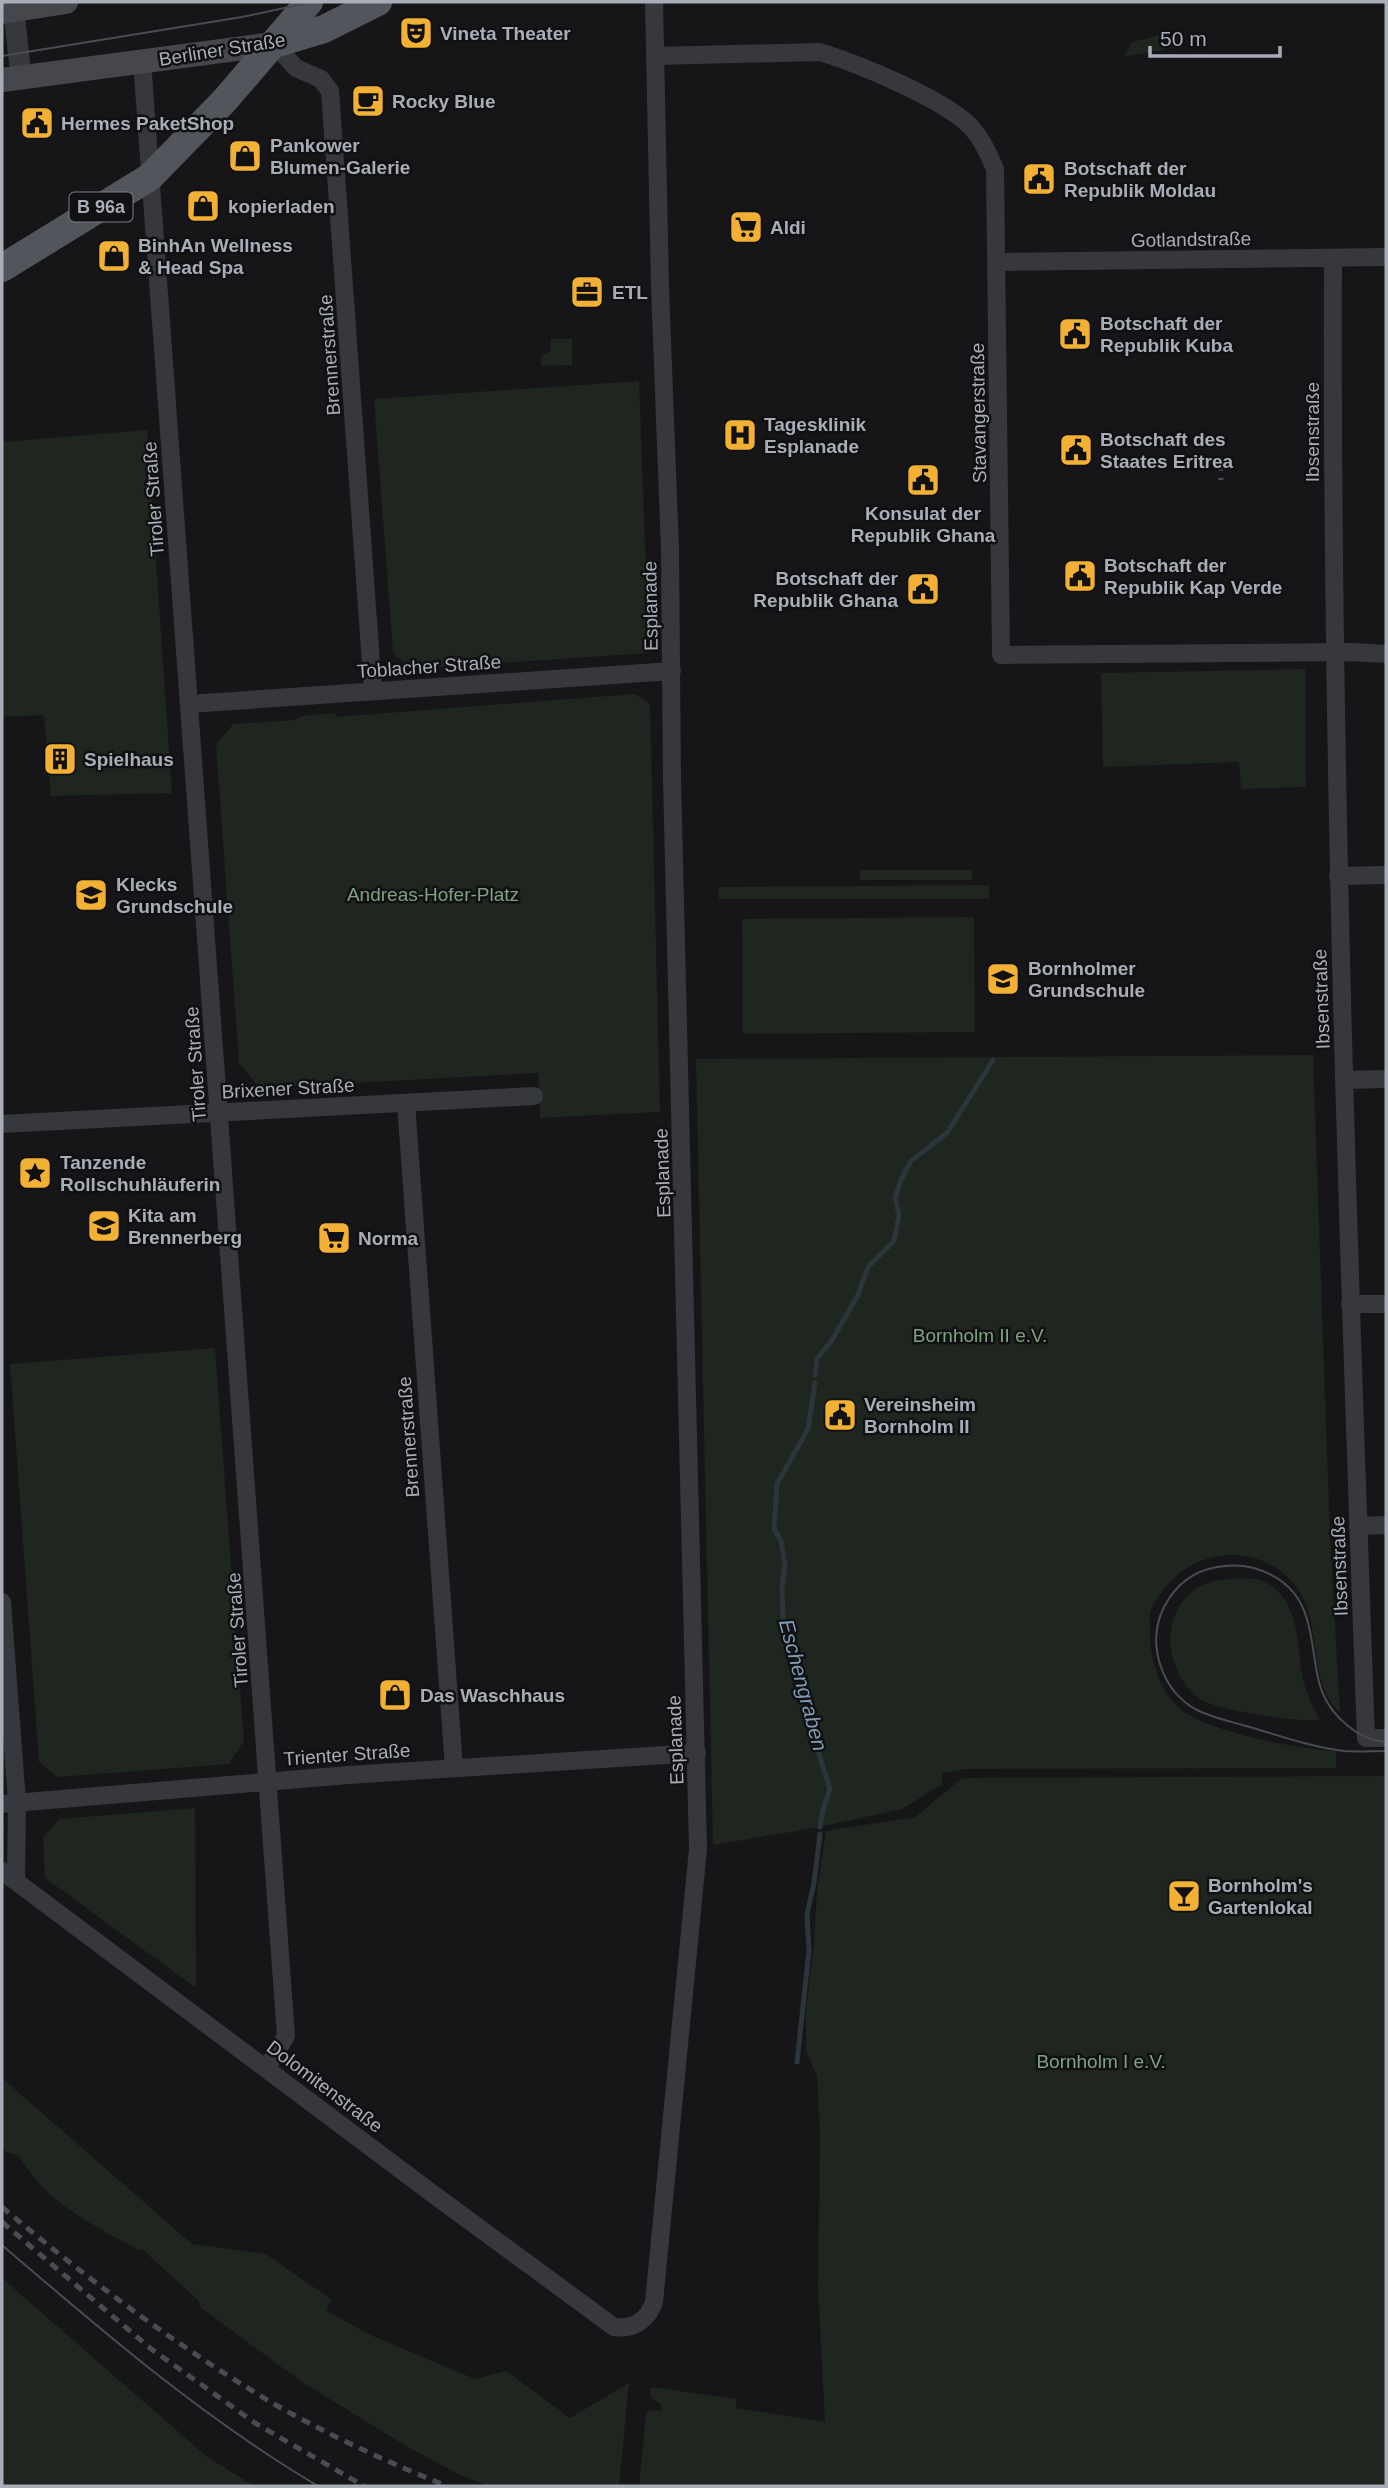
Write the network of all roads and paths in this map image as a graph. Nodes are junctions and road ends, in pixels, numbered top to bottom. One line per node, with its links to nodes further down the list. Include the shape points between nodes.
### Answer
1 (66, 2): 5 (main road)
2 (309, 2): 6 (main road, B 96a)
3 (378, 2): 6 (main road, Berliner Straße, via 324,29)
4 (653, 2): 7 (street, Esplanade)
5 (10, 8): 9 (street)
6 (274, 44): 8 (main road, Berliner Straße); 10 (main road, B 96a); 18 (street, Brennerstraße, via 296,68 321,79 330,91)
7 (655, 56): 13 (street, Stavangerstraße, via 820,52 937,102 972,129 995,169); 17 (street, Esplanade)
8 (142, 61): 9 (main road, Berliner Straße); 10 (street, Berliner Straße)
9 (11, 78)
10 (150, 177): 14 (main road, B 96a); 19 (street, Tiroler Straße)
11 (1386, 257): 12 (street, Gotlandstraße)
12 (1333, 259): 13 (street, Gotlandstraße); 15 (street, Ibsenstraße)
13 (997, 262): 15 (street, Stavangerstraße, via 1002,655)
14 (2, 268)
15 (1335, 652): 16 (street, Stavangerstraße); 21 (street, Ibsenstraße)
16 (1386, 654)
17 (672, 671): 18 (street, Toblacher Straße); 34 (street, Esplanade)
18 (373, 691): 19 (street, Toblacher Straße)
19 (189, 704): 26 (street, Tiroler Straße)
20 (1386, 875): 21 (street)
21 (1338, 876): 23 (street, Ibsenstraße)
22 (1386, 1079): 23 (street)
23 (1344, 1080): 28 (street, Ibsenstraße)
24 (534, 1096): 25 (street, Brixener Straße)
25 (406, 1103): 26 (street, Brixener Straße); 35 (street, Brennerstraße)
26 (220, 1113): 27 (street, Brixener Straße); 36 (street, Tiroler Straße)
27 (2, 1124)
28 (1350, 1304): 29 (street); 31 (street, Ibsenstraße)
29 (1386, 1304)
30 (1386, 1525): 31 (street)
31 (1359, 1526): 33 (street, Ibsenstraße, via 1366,1738)
32 (2, 1602): 37 (street)
33 (1386, 1738)
34 (696, 1753): 35 (street, Trienter Straße); 40 (street, Esplanade, via 698,1849 654,2302 641,2321)
35 (454, 1768): 36 (street, Trienter Straße)
36 (269, 1781): 37 (street, Trienter Straße); 39 (street, Tiroler Straße, via 286,2036)
37 (9, 1803): 38 (street)
38 (9, 1876): 39 (street, Dolomitenstraße)
39 (267, 2068): 40 (street, Dolomitenstraße, via 614,2327)
40 (627, 2329)

